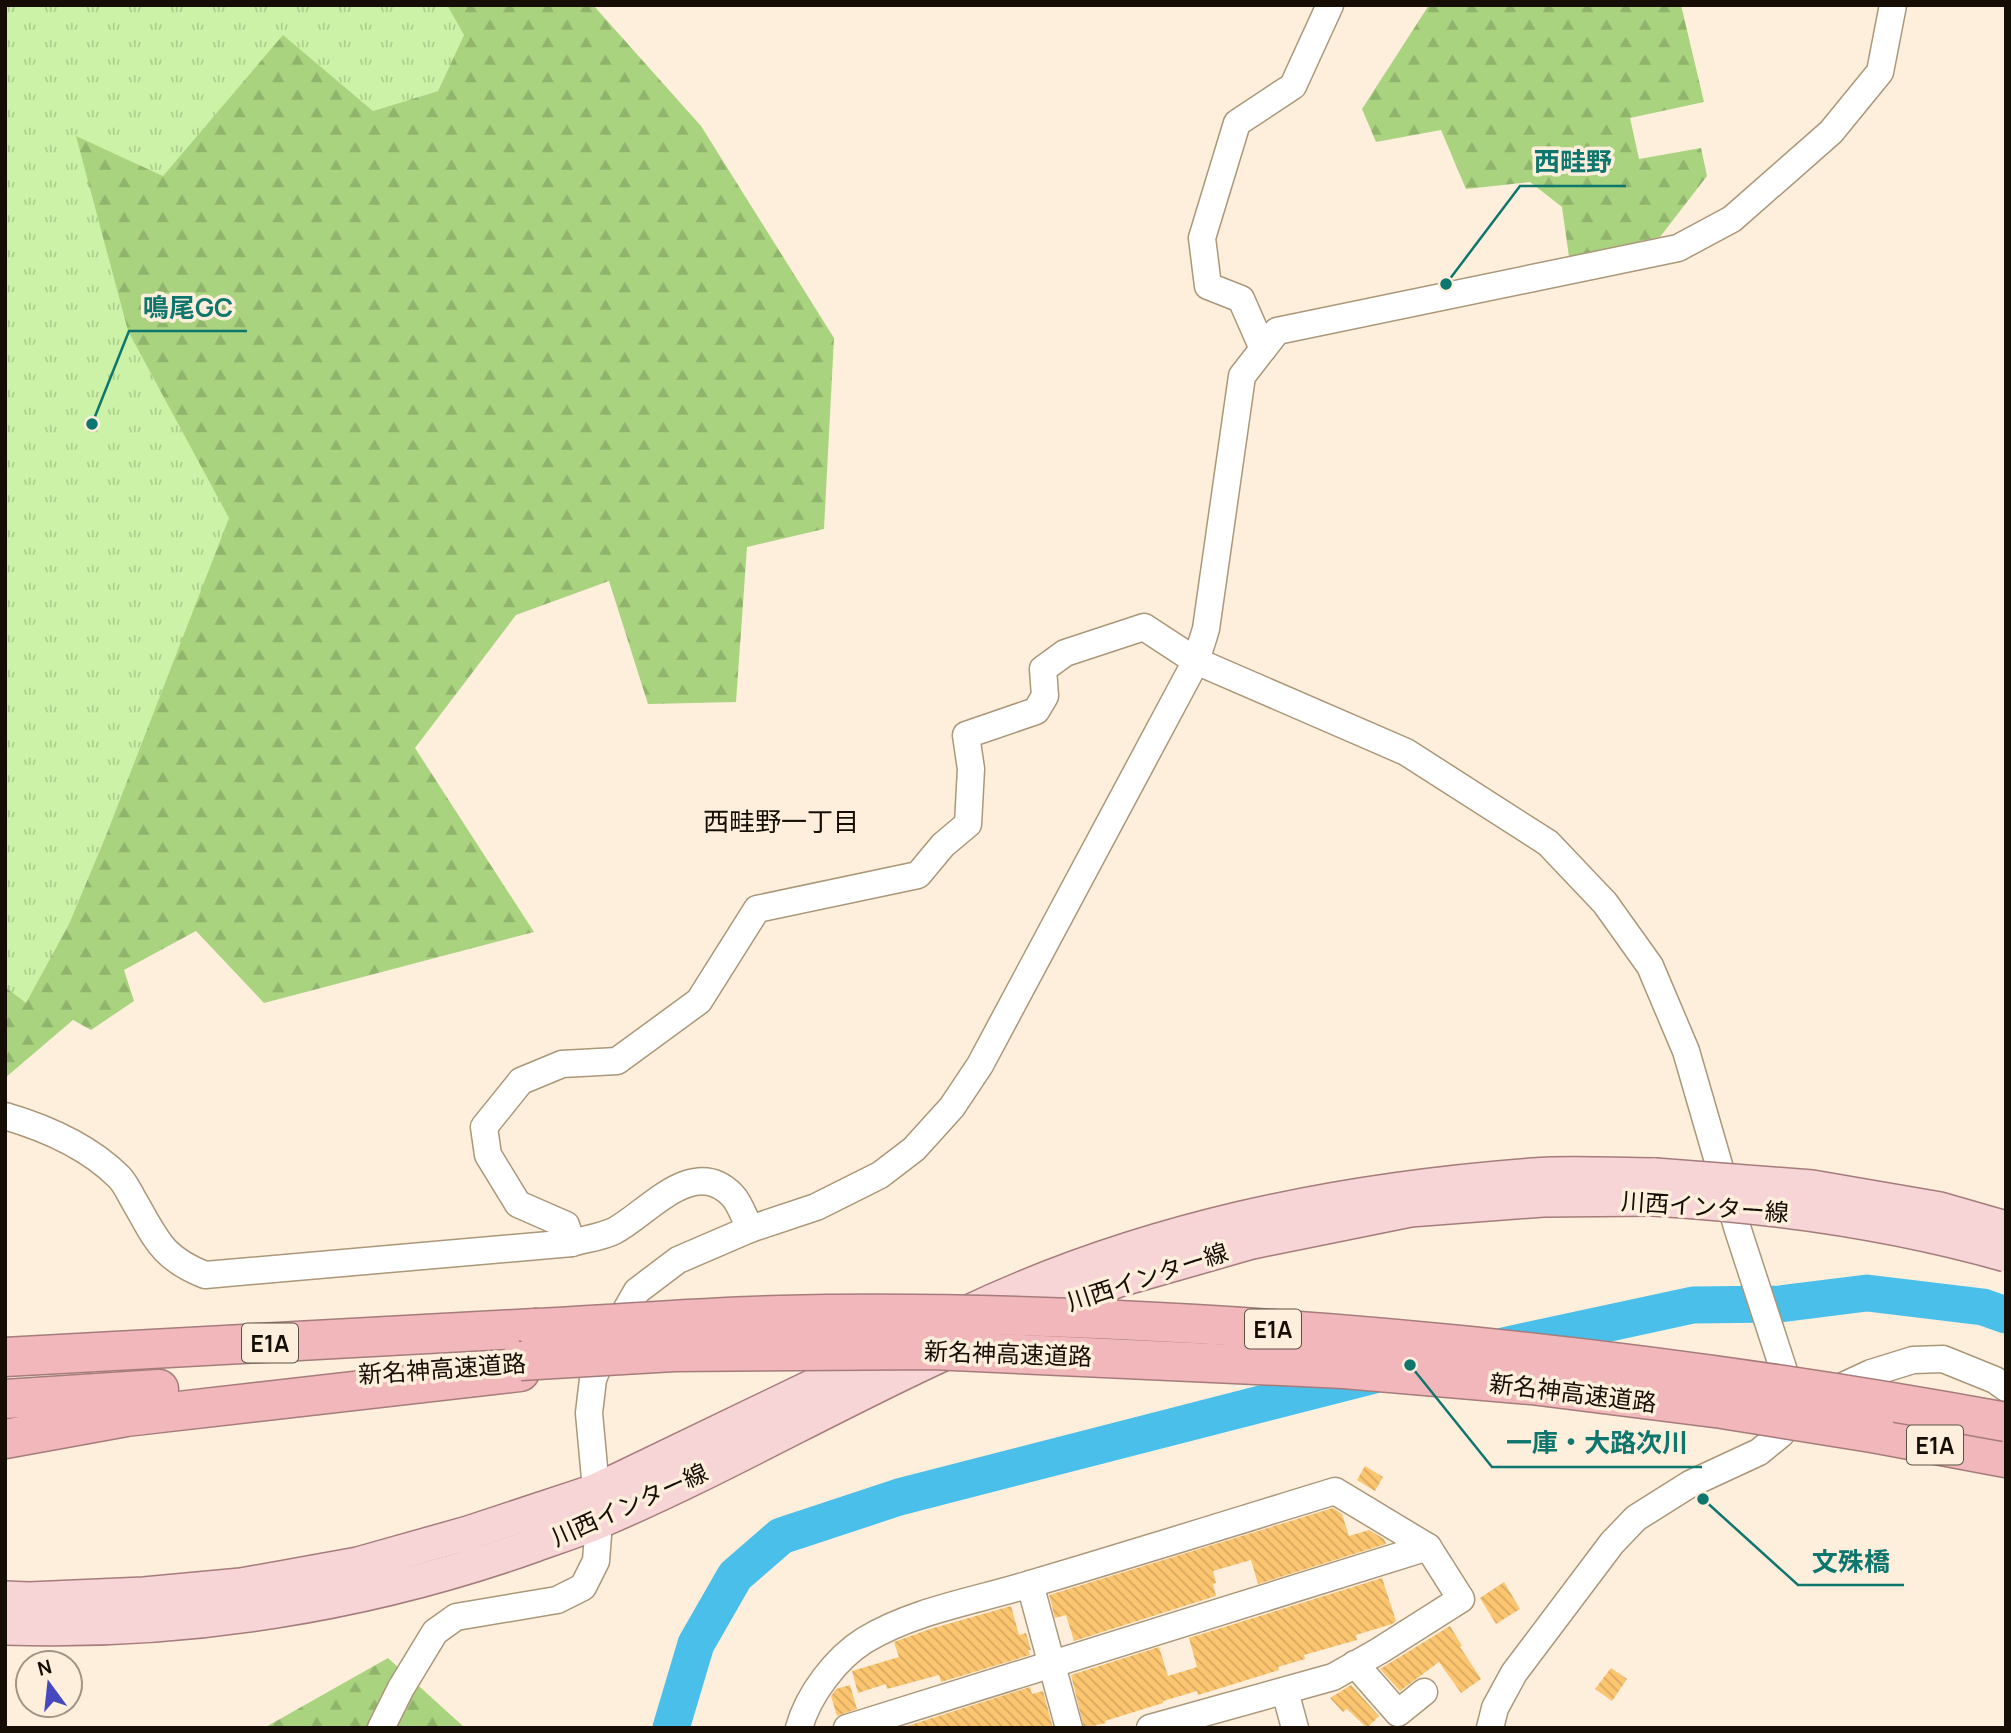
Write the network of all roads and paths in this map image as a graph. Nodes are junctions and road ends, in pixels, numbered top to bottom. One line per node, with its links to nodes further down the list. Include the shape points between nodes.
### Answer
1 (1330, 5): 3 (street, via 1293,86 1237,123 1202,238 1208,286 1241,299)
2 (1894, 5): 3 (street, via 1880,72 1831,132 1732,219 1710,231 1678,248 1277,331)
3 (1263, 349): 4 (street, via 1242,376 1206,629)
4 (1196, 661): 8 (street, via 980,1065 952,1107 914,1149 880,1175 816,1207); 9 (street, via 1143,626 1065,653 1043,669 1045,696 1036,711 966,735 971,769 968,824 918,875 757,909 699,1001 617,1061 562,1064 522,1081 484,1127 488,1155 518,1204 566,1225); 15 (street, via 1406,752 1548,843 1605,903 1650,966 1686,1051)
5 (5, 1116): 9 (street, via 40,1126 86,1150 120,1178 164,1252 205,1275)
6 (1654, 1187): 7 (main road, 川西インター線, bridge, via 1812,1187 1940,1209); 10 (main road, 川西インター線, bridge, via 1721,1203 1818,1214); 18 (main road, 川西インター線, via 1536,1175 1405,1187 1242,1216 1107,1256 1001,1297)
7 (2006, 1228)
8 (750, 1229): 9 (street, via 734,1196 717,1184 697,1182 675,1188 613,1232); 18 (street, via 678,1259 637,1291 610,1338 593,1379 589,1413)
9 (572, 1243)
10 (2006, 1255)
11 (525, 1354): 12 (highway, 新名神高速道路 / E1A); 14 (highway, 新名神高速道路 / E1A); 16 (highway); 17 (highway, 新名神高速道路 / E1A, bridge, via 932,1350 1344,1369 1531,1385 1878,1434); 17 (highway, 新名神高速道路 / E1A, bridge, via 779,1315 977,1315 1317,1331 1523,1351 1919,1406)
12 (5, 1357)
13 (2006, 1388): 15 (street, via 1943,1359 1913,1360 1871,1373)
14 (5, 1399)
15 (1796, 1408): 33 (street, via 1781,1434 1759,1452 1690,1485 1636,1518 1514,1673)
16 (5, 1439)
17 (2001, 1445)
18 (597, 1506): 21 (main road, 川西インター線, via 468,1533 345,1566 242,1585 144,1594); 22 (main road, 川西インター線, via 478,1565 368,1595 154,1625); 27 (street, via 596,1562 583,1587 557,1600 456,1617 435,1632)
19 (1428, 1547): 20 (street, via 1335,1490); 23 (street); 24 (street, via 1461,1600)
20 (1030, 1584): 23 (street); 28 (street, via 898,1622 862,1641 827,1675)
21 (5, 1598)
22 (5, 1628)
23 (1051, 1664): 29 (street); 30 (street)
24 (1355, 1664): 25 (street, via 1334,1676); 26 (street, via 1398,1713)
25 (1284, 1691): 31 (street); 32 (street)
26 (1424, 1692)
27 (381, 1728)
28 (800, 1728)
29 (847, 1728)
30 (1069, 1728)
31 (1150, 1728)
32 (1294, 1728)
33 (1490, 1728)

